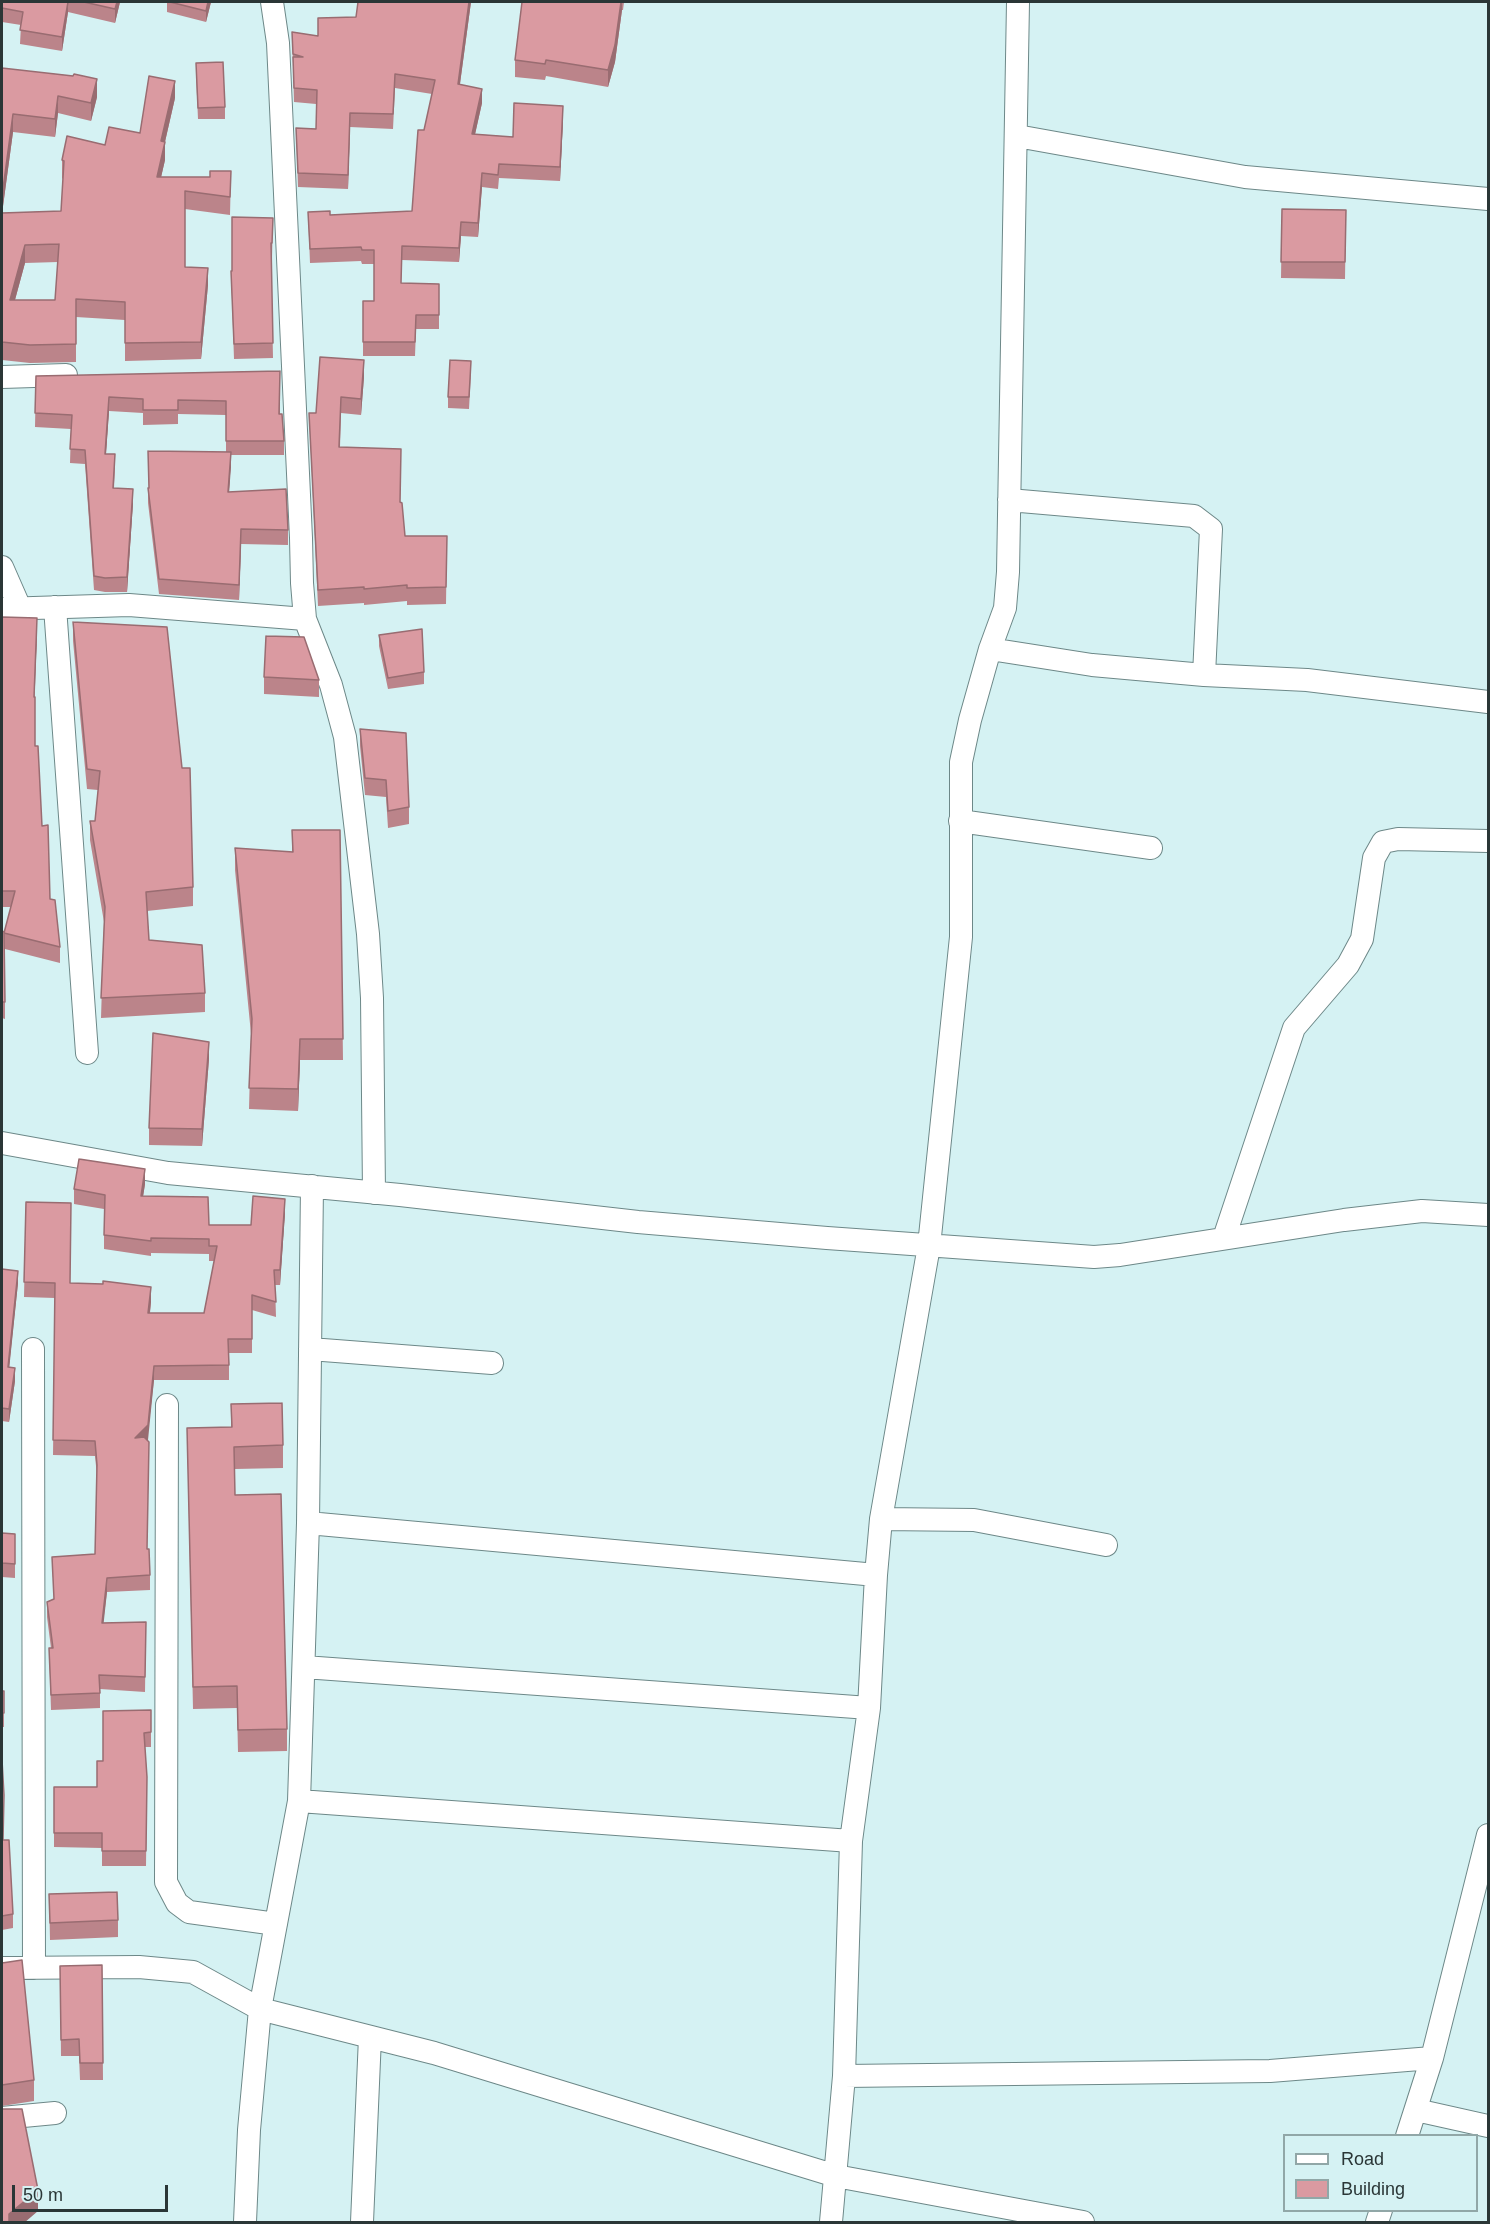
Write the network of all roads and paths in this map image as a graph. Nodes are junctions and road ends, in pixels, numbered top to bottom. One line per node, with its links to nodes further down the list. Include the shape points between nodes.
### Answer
1 (272, 2): 6 (street, via 278,43)
2 (1018, 2): 3 (street)
3 (1017, 136): 4 (street, via 1245,177); 9 (street)
4 (1488, 199)
5 (269, 371): 6 (street)
6 (293, 371): 13 (street)
7 (83, 375): 8 (street)
8 (2, 376)
9 (1010, 500): 14 (street, via 1005,609); 15 (street, via 1194,516 1211,529)
10 (2, 567): 12 (street)
11 (55, 607): 12 (street); 13 (street, via 129,605); 20 (street)
12 (11, 609)
13 (305, 619): 23 (street, via 331,685 345,738 368,934)
14 (990, 649): 15 (street); 17 (street, via 961,762)
15 (1204, 675): 16 (street, via 1307,680)
16 (1488, 702)
17 (960, 821): 19 (street); 26 (street, via 962,937)
18 (1488, 841): 25 (street, via 1383,842 1374,858 1362,939 1348,965 1294,1028)
19 (1151, 848)
20 (87, 1053)
21 (2, 1143): 22 (street, via 168,1173)
22 (312, 1186): 23 (street); 28 (street)
23 (374, 1192): 26 (street, via 638,1222)
24 (1488, 1215): 25 (street, via 1422,1211)
25 (1224, 1238): 26 (street, via 1094,1257)
26 (929, 1246): 31 (street)
27 (33, 1349): 42 (street)
28 (310, 1349): 29 (street); 32 (street)
29 (492, 1363)
30 (167, 1405): 40 (street, via 166,1882 177,1903 189,1912)
31 (881, 1519): 33 (street, via 974,1520); 34 (street)
32 (308, 1523): 34 (street); 35 (street)
33 (1106, 1545)
34 (876, 1575): 36 (street)
35 (304, 1667): 36 (street); 37 (street)
36 (869, 1708): 39 (street)
37 (299, 1801): 39 (street); 40 (street)
38 (1488, 1835): 45 (street)
39 (851, 1840): 46 (street)
40 (276, 1924): 43 (street)
41 (2, 1968): 42 (street)
42 (34, 1968): 43 (street, via 139,1967 193,1972)
43 (260, 2009): 44 (street); 53 (street)
44 (370, 2037): 52 (street); 54 (street)
45 (1432, 2058): 46 (street, via 1270,2071); 47 (street)
46 (844, 2076): 52 (street)
47 (1416, 2110): 50 (street); 51 (street)
48 (55, 2113): 49 (street)
49 (2, 2118)
50 (1488, 2126)
51 (1408, 2134)
52 (836, 2176): 55 (street); 56 (street)
53 (245, 2223)
54 (362, 2223)
55 (831, 2223)
56 (1083, 2223)

